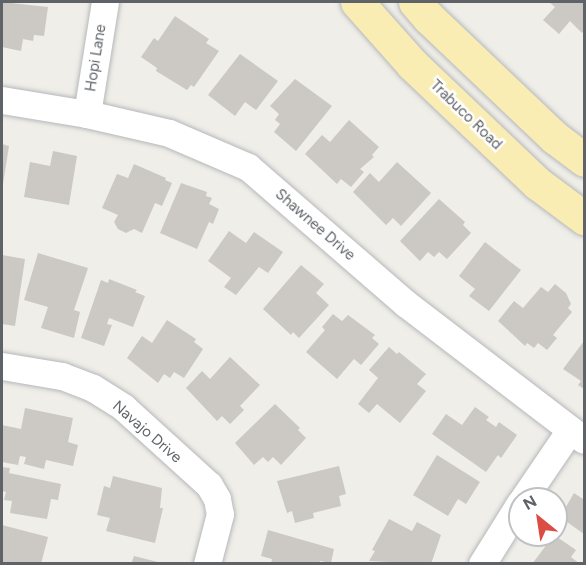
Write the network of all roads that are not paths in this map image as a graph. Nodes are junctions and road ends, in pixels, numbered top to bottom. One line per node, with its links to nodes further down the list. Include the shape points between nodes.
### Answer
1 (105, 2): 5 (street, Hopi Lane)
2 (357, 2): 7 (main road, Trabuco Road, via 412,64 537,183)
3 (415, 2): 6 (main road, via 554,137)
4 (2, 100): 5 (street, Shawnee Drive)
5 (87, 114): 9 (street, Shawnee Drive, via 169,133 248,166 405,303)
6 (585, 160)
7 (585, 218)
8 (2, 366): 12 (street, Navajo Drive, via 62,376 93,388 123,407 208,485 220,514)
9 (577, 435): 10 (street)
10 (533, 487)
11 (508, 521): 13 (street)
12 (207, 564)
13 (482, 564)

